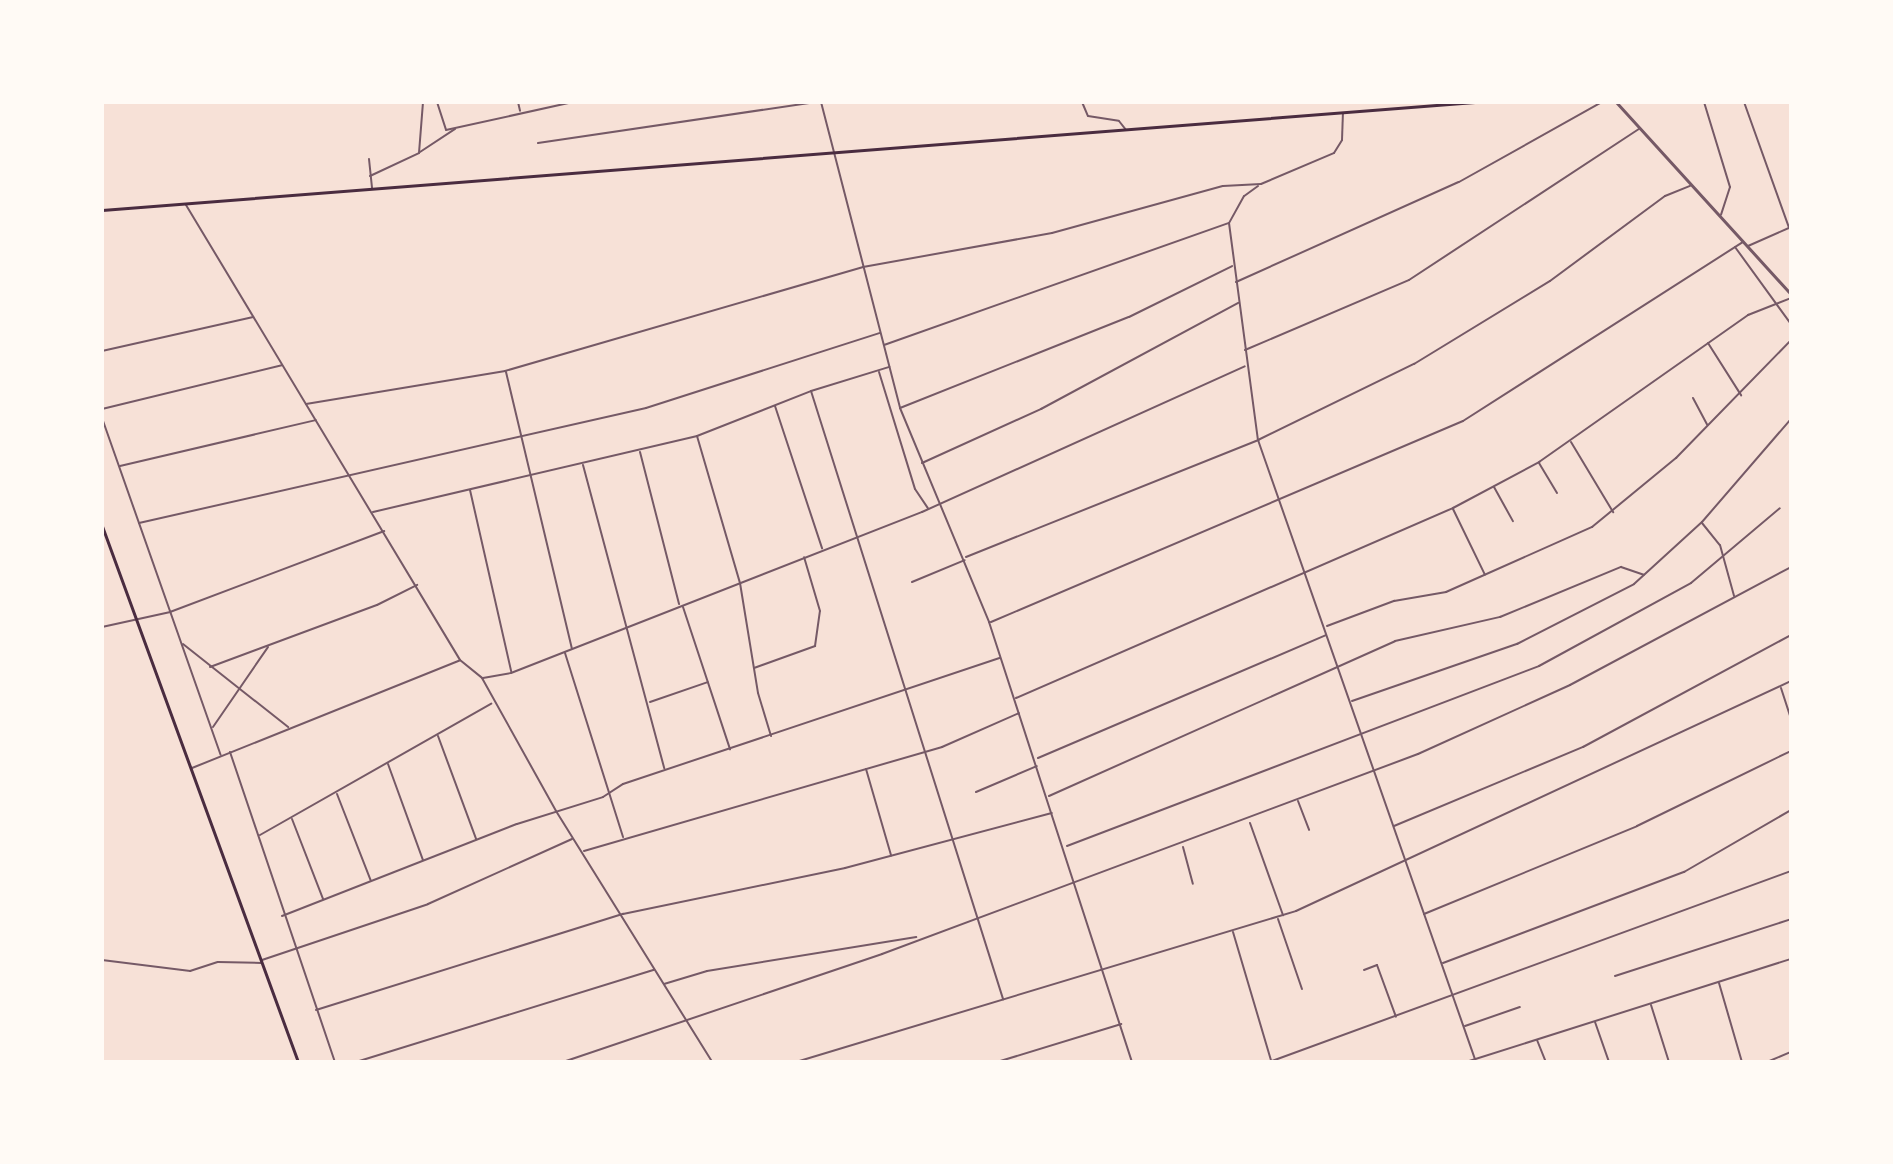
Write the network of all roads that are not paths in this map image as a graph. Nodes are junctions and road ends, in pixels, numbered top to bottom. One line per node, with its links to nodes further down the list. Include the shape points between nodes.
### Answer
1 (423, 102): 20 (street)
2 (437, 102): 15 (street, via 446,130)
3 (518, 102): 13 (street)
4 (573, 102): 13 (street)
5 (816, 102): 18 (street)
6 (821, 102): 19 (street)
7 (1082, 102): 17 (street, via 1088,116 1119,121)
8 (1475, 102): 14 (main road)
9 (1602, 102): 36 (street, via 1459,182)
10 (1616, 102): 16 (street)
11 (1704, 102): 28 (street, via 1730,187)
12 (1744, 102): 30 (street)
13 (520, 112): 15 (street)
14 (1343, 114): 17 (main road); 23 (street, via 1342,140 1334,153)
15 (457, 127): 20 (street)
16 (1640, 128): 24 (street); 47 (street, via 1409,280)
17 (1127, 130): 19 (main road)
18 (538, 143)
19 (834, 152): 25 (main road); 35 (street)
20 (419, 153): 22 (street)
21 (369, 159): 22 (street)
22 (370, 176): 25 (street)
23 (1261, 184): 29 (street, via 1244,196); 35 (street, via 1223,186 1052,233)
24 (1692, 186): 28 (street); 66 (street, via 1665,196 1485,324)
25 (372, 189): 26 (main road)
26 (185, 204): 27 (main road); 40 (street)
27 (102, 210)
28 (1720, 216): 31 (street)
29 (1229, 223): 34 (street); 45 (street)
30 (1790, 228): 33 (street)
31 (1743, 242): 32 (street); 33 (street)
32 (1735, 247): 39 (street); 78 (street, via 1485,409)
33 (1747, 247): 37 (street)
34 (1233, 265): 36 (street); 58 (street, via 1129,317)
35 (863, 267): 42 (street); 52 (street)
36 (1235, 283): 38 (street)
37 (1791, 296): 39 (street)
38 (1238, 303): 47 (street); 70 (street, via 1041,409)
39 (1777, 305): 41 (street); 44 (street, via 1748,315)
40 (253, 317): 46 (street); 48 (street)
41 (1791, 324)
42 (880, 333): 45 (street); 65 (street, via 724,386)
43 (1791, 340): 54 (street)
44 (1707, 342): 54 (street); 67 (street)
45 (883, 345): 50 (street)
46 (102, 351)
47 (1244, 351): 49 (street)
48 (282, 365): 56 (street); 59 (street)
49 (1245, 366): 66 (street); 79 (street)
50 (889, 367): 51 (street); 58 (street)
51 (879, 370): 53 (street); 82 (street, via 915,489)
52 (505, 371): 56 (street); 65 (street)
53 (811, 391): 57 (street); 90 (street)
54 (1742, 396): 63 (street)
55 (1693, 398): 63 (street)
56 (306, 404): 62 (street)
57 (774, 405): 64 (street); 91 (street)
58 (900, 408): 70 (street)
59 (102, 409)
60 (102, 418): 72 (street)
61 (1791, 419): 86 (street)
62 (316, 420): 72 (street); 73 (street)
63 (1708, 425): 84 (street)
64 (697, 436): 68 (street); 100 (street)
65 (520, 438): 73 (street); 74 (street)
66 (1258, 440): 78 (street); 94 (street)
67 (1570, 441): 69 (street); 84 (street)
68 (639, 450): 71 (street); 103 (street)
69 (1539, 462): 75 (street); 77 (street)
70 (921, 463): 79 (street)
71 (583, 464): 74 (street); 109 (street)
72 (119, 466): 87 (street)
73 (349, 474): 83 (street); 87 (street)
74 (529, 476): 76 (street); 114 (street)
75 (1494, 486): 80 (street); 85 (street)
76 (470, 489): 83 (street); 121 (street)
77 (1557, 493)
78 (1276, 502): 96 (street); 106 (street)
79 (940, 503): 82 (street); 94 (street)
80 (1453, 508): 96 (street); 98 (street)
81 (1780, 508): 92 (street)
82 (929, 509): 90 (street)
83 (372, 512): 89 (street)
84 (1613, 513): 98 (street)
85 (1513, 521)
86 (1702, 522): 92 (street); 97 (street)
87 (139, 523): 104 (street)
88 (102, 526): 105 (main road)
89 (384, 531): 101 (street); 104 (street)
90 (857, 537): 91 (street); 127 (street)
91 (823, 549): 93 (street)
92 (1722, 554): 102 (street); 136 (street, via 1655,606 1539,666)
93 (804, 557): 100 (street); 120 (street, via 820,611 815,646)
94 (966, 558): 99 (street); 106 (street)
95 (1791, 567): 102 (street)
96 (1306, 574): 108 (street); 128 (street)
97 (1644, 575): 118 (street, via 1621,567 1500,617 1395,641); 130 (street, via 1517,644)
98 (1486, 576): 108 (street)
99 (912, 582)
100 (740, 583): 103 (street); 120 (street)
101 (417, 585): 113 (street); 117 (street)
102 (1734, 596): 148 (street, via 1510,715)
103 (681, 605): 109 (street); 124 (street)
104 (170, 612): 105 (street); 112 (street)
105 (135, 616): 107 (street); 149 (main road)
106 (989, 622): 116 (street)
107 (102, 627)
108 (1325, 627): 110 (street)
109 (626, 628): 114 (street); 129 (street)
110 (1328, 635): 118 (street); 144 (street)
111 (1791, 635): 161 (street, via 1583,747)
112 (182, 643): 119 (street); 135 (street)
113 (269, 647): 119 (street); 126 (street)
114 (572, 648): 115 (street)
115 (565, 652): 121 (street); 153 (street)
116 (1001, 657): 127 (street); 128 (street)
117 (460, 660): 122 (street); 134 (street)
118 (1338, 664): 130 (street); 154 (street, via 1183,740)
119 (210, 667): 126 (street)
120 (753, 668): 138 (street)
121 (511, 673): 122 (street)
122 (482, 678): 131 (street)
123 (1791, 681): 125 (street)
124 (708, 682): 129 (street); 139 (street)
125 (1780, 687): 133 (street); 172 (street)
126 (239, 690): 134 (street); 135 (street)
127 (906, 692): 138 (street); 142 (street)
128 (1015, 698): 132 (street)
129 (649, 702): 150 (street)
130 (1351, 702): 136 (street)
131 (492, 704): 137 (street); 157 (street)
132 (1020, 712): 142 (street); 144 (street)
133 (1791, 719)
134 (288, 727): 141 (street)
135 (212, 728): 143 (street)
136 (1362, 734): 148 (street); 168 (street)
137 (438, 735): 145 (street); 166 (street)
138 (771, 737): 139 (street)
139 (730, 750): 150 (street)
140 (1791, 751): 180 (street, via 1637,826)
141 (230, 752): 143 (street); 163 (street)
142 (925, 752): 147 (street); 167 (street)
143 (221, 755): 149 (street)
144 (1036, 759): 146 (street)
145 (388, 763): 151 (street); 173 (street)
146 (1038, 765): 152 (street); 154 (street)
147 (866, 768): 164 (street); 171 (street)
148 (1374, 768): 155 (street); 161 (street)
149 (191, 769): 191 (main road)
150 (665, 770): 153 (street)
151 (336, 792): 159 (street); 175 (street)
152 (976, 792)
153 (609, 793): 157 (street); 164 (street)
154 (1048, 796): 158 (street)
155 (1297, 800): 160 (street); 162 (street)
156 (1791, 810): 192 (street, via 1684,872)
157 (556, 811): 165 (street); 166 (street)
158 (1054, 812): 167 (street); 168 (street)
159 (291, 818): 163 (street); 178 (street)
160 (1249, 821): 169 (street); 182 (street)
161 (1394, 826): 172 (street)
162 (1309, 830)
163 (259, 836): 181 (street)
164 (623, 838): 170 (street)
165 (573, 839): 170 (street); 188 (street, via 428,904)
166 (476, 840): 173 (street)
167 (955, 841): 171 (street); 184 (street)
168 (1066, 846): 176 (street)
169 (1182, 846): 176 (street); 177 (street)
170 (582, 852): 179 (street)
171 (891, 857): 179 (street)
172 (1405, 861): 180 (street); 182 (street)
173 (424, 862): 175 (street)
174 (1791, 871): 200 (street)
175 (371, 882): 178 (street)
176 (1078, 882): 184 (street); 193 (street)
177 (1193, 884)
178 (324, 900): 181 (street)
179 (623, 914): 194 (street); 204 (street)
180 (1424, 914): 192 (street)
181 (282, 916): 188 (street)
182 (1283, 916): 183 (street)
183 (1278, 918): 186 (street); 199 (street)
184 (977, 919): 187 (street); 201 (street)
185 (1791, 919): 196 (street)
186 (1233, 931): 193 (street); 221 (street)
187 (917, 937): 198 (street, via 707,971); 207 (street)
188 (294, 948): 191 (street); 204 (street)
189 (1791, 959): 197 (street)
190 (102, 960): 191 (street, via 190,971 218,962)
191 (261, 962): 213 (main road)
192 (1441, 964): 200 (street)
193 (1106, 968): 201 (street); 208 (street)
194 (655, 970): 198 (street); 215 (street)
195 (1364, 970): 205 (street, via 1377,965)
196 (1615, 976)
197 (1718, 981): 202 (street); 226 (street)
198 (663, 984): 207 (street)
199 (1302, 989)
200 (1453, 994): 205 (street); 209 (street)
201 (1003, 999): 218 (street)
202 (1650, 1003): 206 (street); 225 (street)
203 (1520, 1007): 209 (street)
204 (316, 1010): 214 (street)
205 (1396, 1018): 221 (street)
206 (1595, 1021): 210 (street); 224 (street)
207 (685, 1022): 216 (street); 217 (street)
208 (1122, 1024): 219 (street); 220 (street)
209 (1464, 1026): 212 (street)
210 (1537, 1038): 212 (street); 223 (street)
211 (1791, 1052): 227 (street)
212 (1476, 1060): 222 (street)
213 (298, 1062)
214 (335, 1062)
215 (356, 1062)
216 (563, 1062)
217 (712, 1062)
218 (796, 1062)
219 (997, 1062)
220 (1132, 1062)
221 (1272, 1062)
222 (1466, 1062)
223 (1546, 1062)
224 (1609, 1062)
225 (1669, 1062)
226 (1742, 1062)
227 (1767, 1062)

